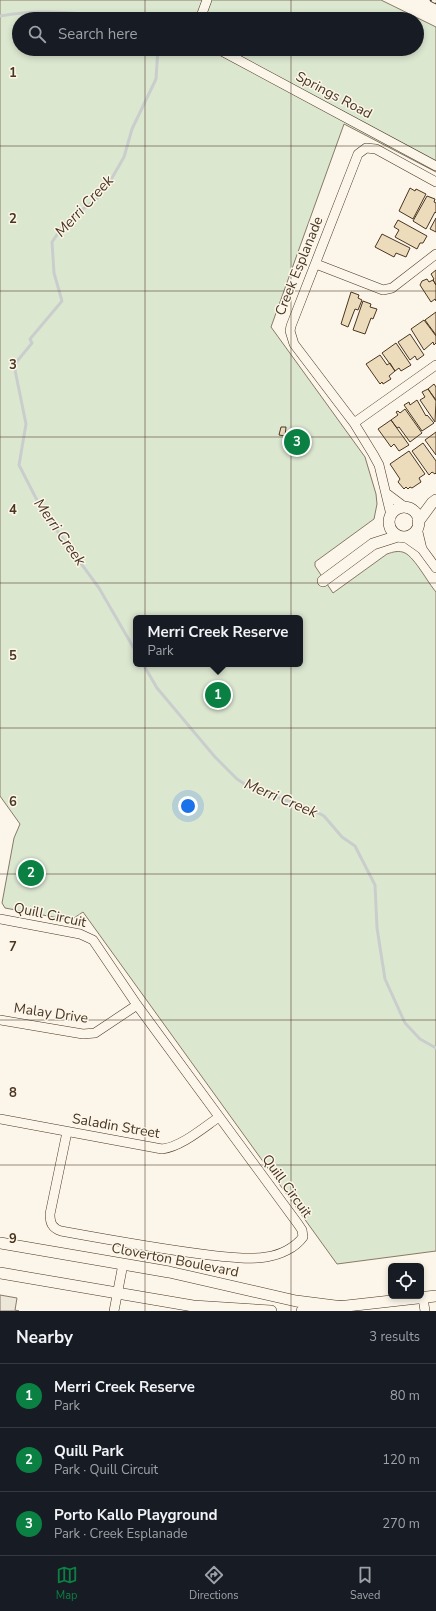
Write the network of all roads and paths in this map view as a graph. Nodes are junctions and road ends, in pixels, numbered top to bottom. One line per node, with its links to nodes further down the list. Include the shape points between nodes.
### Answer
1 (207, 0): 2 (street)
2 (203, 12)
3 (231, 56): 4 (street, Springs Road)
4 (436, 166)
5 (436, 182): 7 (street, Creek Esplanade, via 376,149 366,148 358,154)
6 (436, 254): 7 (street, via 392,288 383,290)
7 (316, 264): 9 (street, Creek Esplanade, via 291,326 291,336 294,344)
8 (436, 365): 9 (street)
9 (354, 424): 10 (street, Creek Esplanade, via 379,465)
10 (386, 494): 12 (street); 13 (street, Creek Esplanade)
11 (434, 501): 12 (street); 14 (street)
12 (407, 508): 13 (street, via 397,509); 14 (street, via 415,514)
13 (390, 519): 15 (street, via 392,531); 16 (street)
14 (417, 525): 15 (street, via 412,534); 17 (street)
15 (401, 537): 16 (street); 17 (street)
16 (373, 544): 19 (street)
17 (422, 549): 18 (street)
18 (436, 568)
19 (323, 581)
20 (0, 919): 21 (street, Quill Circuit, via 90,938)
21 (137, 1005): 22 (street, Malay Drive, via 95,1033 84,1034); 23 (street, Quill Circuit)
22 (0, 1020)
23 (219, 1117): 25 (street, Saladin Street, via 177,1145 162,1149); 25 (street, Quill Circuit, via 302,1230 303,1237 300,1242 286,1251 268,1257 222,1256 56,1229 52,1226 50,1214)
24 (0, 1119): 25 (street, Saladin Street)
25 (67, 1132)
26 (0, 1243): 27 (street, Cloverton Boulevard)
27 (123, 1264): 29 (street); 34 (street, Cloverton Boulevard, via 296,1301)
28 (0, 1272): 29 (street)
29 (117, 1293): 35 (street); 36 (street, via 193,1306)
30 (436, 1296): 31 (street, Cloverton Boulevard)
31 (424, 1298)
32 (414, 1299): 34 (street, Cloverton Boulevard)
33 (423, 1299): 38 (street)
34 (343, 1307): 37 (street, Cloverton Boulevard)
35 (114, 1311)
36 (271, 1311)
37 (302, 1311)
38 (425, 1311)

